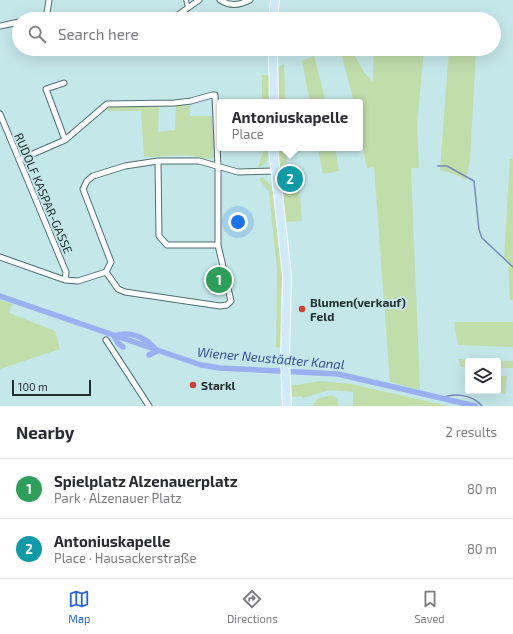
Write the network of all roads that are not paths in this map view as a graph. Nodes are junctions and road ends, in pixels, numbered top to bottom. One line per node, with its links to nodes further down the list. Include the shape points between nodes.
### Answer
1 (49, 0): 8 (street)
2 (186, 0): 7 (street)
3 (199, 0): 7 (street)
4 (220, 0): 5 (street, via 236,5)
5 (250, 0)
6 (275, 0): 10 (main road)
7 (188, 8): 9 (street)
8 (47, 12)
9 (182, 12)
10 (274, 12)
11 (12, 23): 12 (street)
12 (0, 26)
13 (273, 56): 15 (main road)
14 (64, 83): 17 (street, via 46,89)
15 (274, 99)
16 (0, 114): 21 (street, RUDOLF KASPAR-GASSE)
17 (65, 140): 18 (street, via 107,104 174,103 212,94 215,96); 21 (street)
18 (217, 144)
19 (217, 151): 23 (street)
20 (273, 151): 24 (main road)
21 (19, 160): 28 (street, RUDOLF KASPAR-GASSE, via 66,272)
22 (158, 161): 23 (street, via 199,161); 25 (street, via 159,236 162,242 167,245); 27 (street, via 125,166 93,176 83,189 110,262)
23 (218, 168): 24 (street, via 238,172); 25 (street)
24 (275, 171): 31 (main road, via 287,276)
25 (218, 245): 27 (street, via 231,301 227,305 125,292 118,289)
26 (0, 257): 28 (street)
27 (106, 272): 28 (street, via 78,281)
28 (65, 280)
29 (106, 340): 30 (street)
30 (149, 406)
31 (287, 406)

